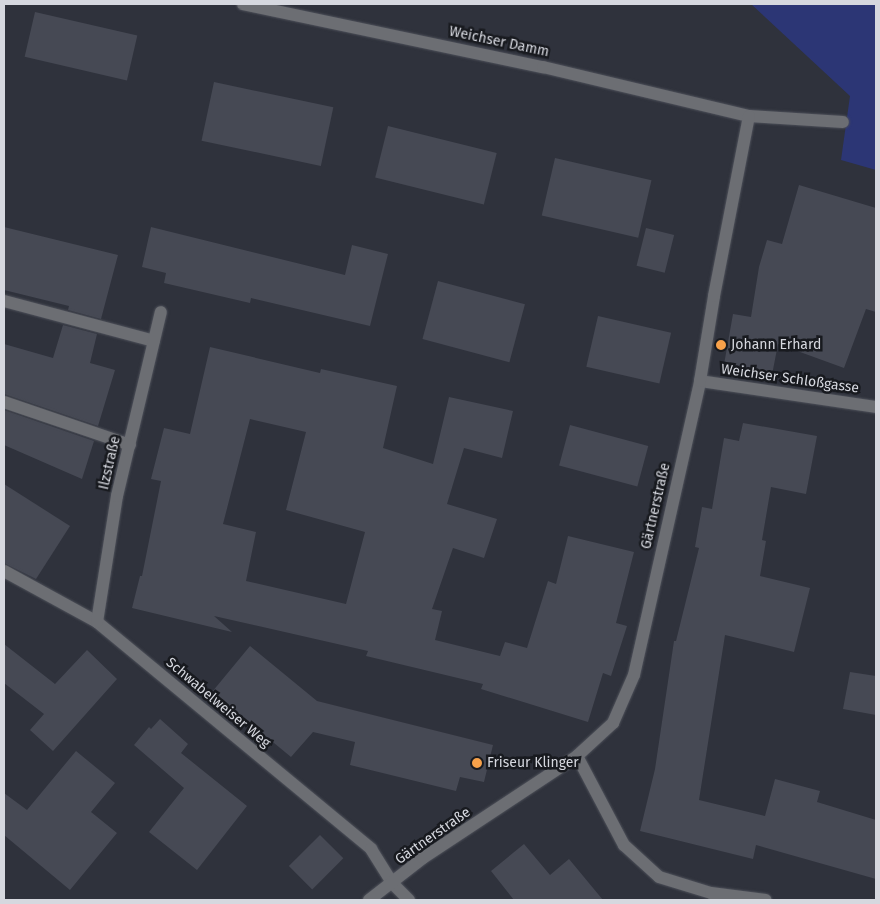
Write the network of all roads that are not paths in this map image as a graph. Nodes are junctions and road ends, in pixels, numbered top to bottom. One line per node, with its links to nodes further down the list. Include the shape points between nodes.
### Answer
1 (242, 4): 2 (street, Weichser Damm, via 543,67)
2 (749, 116): 3 (street); 7 (street, Gärtnerstraße)
3 (843, 122)
4 (4, 300): 6 (street)
5 (161, 312): 6 (street, Ilzstraße)
6 (154, 340): 10 (street, Ilzstraße)
7 (700, 381): 9 (street, Weichser Schloßgasse); 13 (street, Gärtnerstraße, via 634,675 613,723)
8 (4, 402): 10 (street)
9 (876, 407)
10 (130, 445): 12 (street, Ilzstraße, via 117,496)
11 (4, 571): 12 (street, Schwabelweiser Weg)
12 (97, 622): 14 (street, Schwabelweiser Weg, via 370,849)
13 (577, 756): 14 (street, Gärtnerstraße, via 423,858); 17 (street, via 624,845 658,877 711,893)
14 (392, 883): 15 (street, Gärtnerstraße); 16 (street, Schwabelweiser Weg)
15 (369, 900)
16 (408, 900)
17 (766, 900)

